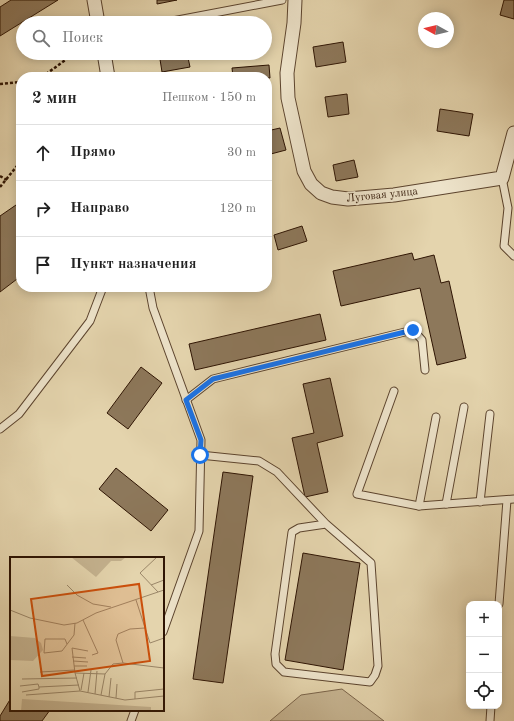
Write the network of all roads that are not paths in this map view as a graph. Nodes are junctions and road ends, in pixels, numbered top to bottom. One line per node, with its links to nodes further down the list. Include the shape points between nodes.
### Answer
1 (94, 0): 4 (street)
2 (282, 0): 5 (lane)
3 (295, 0): 9 (street, Луговая улица, via 287,72 288,98 304,171 310,184 321,193 348,199 394,195)
4 (97, 16)
5 (199, 16)
6 (105, 60): 7 (street)
7 (107, 72)
8 (514, 133): 9 (street)
9 (502, 178): 10 (lane, via 508,208 504,246)
10 (514, 256)
11 (101, 292): 19 (lane, via 90,321 19,414)
12 (150, 292): 15 (lane, via 153,308)
13 (425, 370): 15 (lane, via 422,340 413,330 213,379)
14 (394, 391): 24 (lane, via 357,494)
15 (186, 400): 20 (lane, via 201,440)
16 (464, 407): 23 (lane)
17 (490, 414): 22 (lane)
18 (436, 417): 24 (lane)
19 (0, 428)
20 (200, 455): 25 (lane, via 258,461 277,472); 27 (lane, via 199,531)
21 (510, 499): 22 (lane); 26 (lane)
22 (480, 502): 23 (lane)
23 (446, 504): 24 (lane)
24 (419, 506)
25 (326, 524): 25 (lane, via 371,563 378,666 370,682 284,672 276,664 275,654 292,532 299,528)
26 (499, 601)
27 (164, 629)
28 (491, 709): 31 (lane)
29 (135, 711): 30 (lane)
30 (131, 721)
31 (490, 721)

